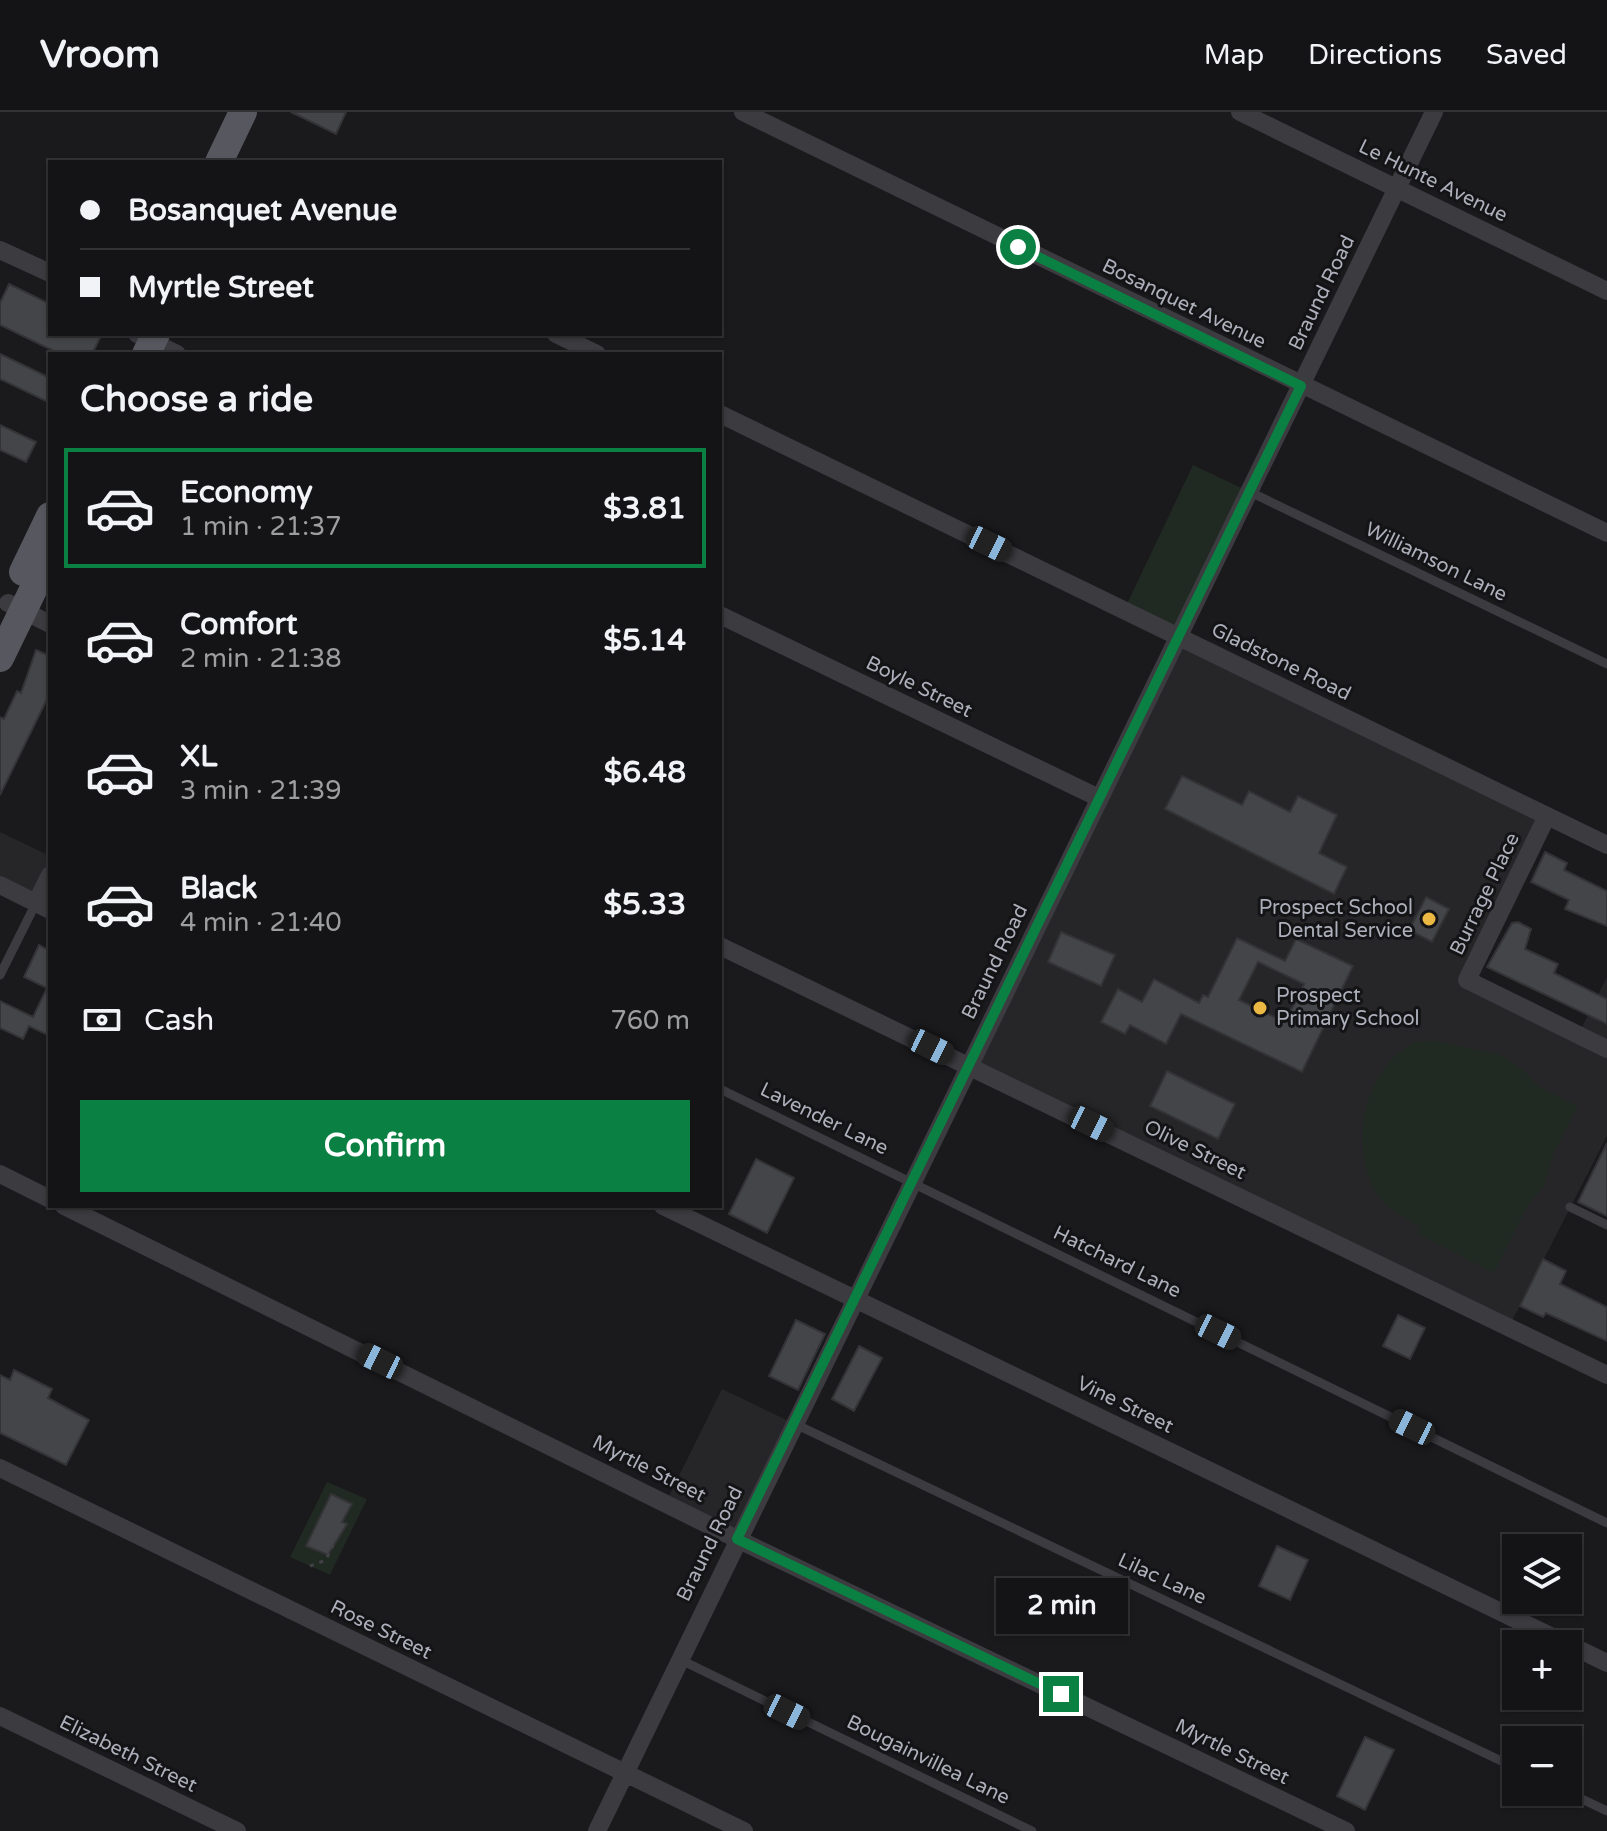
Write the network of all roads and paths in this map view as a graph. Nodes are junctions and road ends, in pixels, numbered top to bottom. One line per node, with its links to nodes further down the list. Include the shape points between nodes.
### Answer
1 (243, 112): 6 (main road)
2 (262, 112): 7 (main road)
3 (743, 112): 14 (street, Bosanquet Avenue)
4 (1240, 112): 8 (street, Le Hunte Avenue)
5 (1434, 112): 8 (street, Braund Road)
6 (220, 160)
7 (239, 160)
8 (1397, 188): 11 (street, Le Hunte Avenue); 14 (street, Braund Road)
9 (0, 250): 10 (street)
10 (48, 272)
11 (1607, 291)
12 (560, 336): 13 (street)
13 (593, 352)
14 (1301, 386): 16 (street, Braund Road); 18 (street, Bosanquet Avenue)
15 (722, 415): 23 (street, Gladstone Road)
16 (1250, 492): 23 (street, Braund Road); 25 (lane, Williamson Lane)
17 (48, 521): 20 (main road)
18 (1607, 533)
19 (48, 558): 20 (main road)
20 (10, 611): 22 (street); 24 (main road)
21 (722, 616): 26 (street, Boyle Street)
22 (48, 623)
23 (1178, 636): 26 (street, Braund Road); 27 (street, Gladstone Road)
24 (0, 658)
25 (1607, 664)
26 (1099, 798): 35 (street, Braund Road)
27 (1547, 816): 28 (street, Gladstone Road); 34 (street, Burrage Place, via 1467,980)
28 (1607, 845)
29 (48, 884): 31 (street)
30 (0, 885): 31 (street)
31 (43, 906): 33 (lane)
32 (722, 947): 35 (street, Olive Street)
33 (0, 975)
34 (1607, 1049)
35 (969, 1065): 38 (street, Braund Road); 45 (street, Olive Street)
36 (722, 1090): 38 (lane, Lavender Lane)
37 (0, 1174): 39 (street)
38 (912, 1181): 44 (street, Braund Road); 48 (lane, Hatchard Lane)
39 (48, 1198)
40 (1570, 1207): 43 (lane)
41 (68, 1208): 50 (street, Myrtle Street)
42 (667, 1208): 44 (street, Vine Street)
43 (1607, 1225)
44 (854, 1299): 46 (street, Braund Road); 52 (street, Vine Street)
45 (1607, 1375)
46 (793, 1423): 50 (street, Braund Road); 57 (lane, Lilac Lane)
47 (0, 1468): 58 (street, Rose Street, via 296,1603)
48 (1607, 1523)
49 (336, 1538): 51 (path, via 326,1560)
50 (737, 1539): 54 (street, Braund Road); 65 (street, Myrtle Street)
51 (310, 1566)
52 (1539, 1630)
53 (1582, 1651): 55 (street, Vine Street)
54 (679, 1659): 58 (street, Braund Road); 64 (lane, Bougainvillea Lane)
55 (1607, 1663)
56 (0, 1716): 61 (street, Elizabeth Street)
57 (1502, 1761)
58 (624, 1773): 62 (street, Braund Road); 63 (street, Rose Street)
59 (1582, 1799): 60 (lane)
60 (1607, 1811)
61 (237, 1831)
62 (597, 1831)
63 (744, 1831)
64 (1032, 1831)
65 (1346, 1831)

